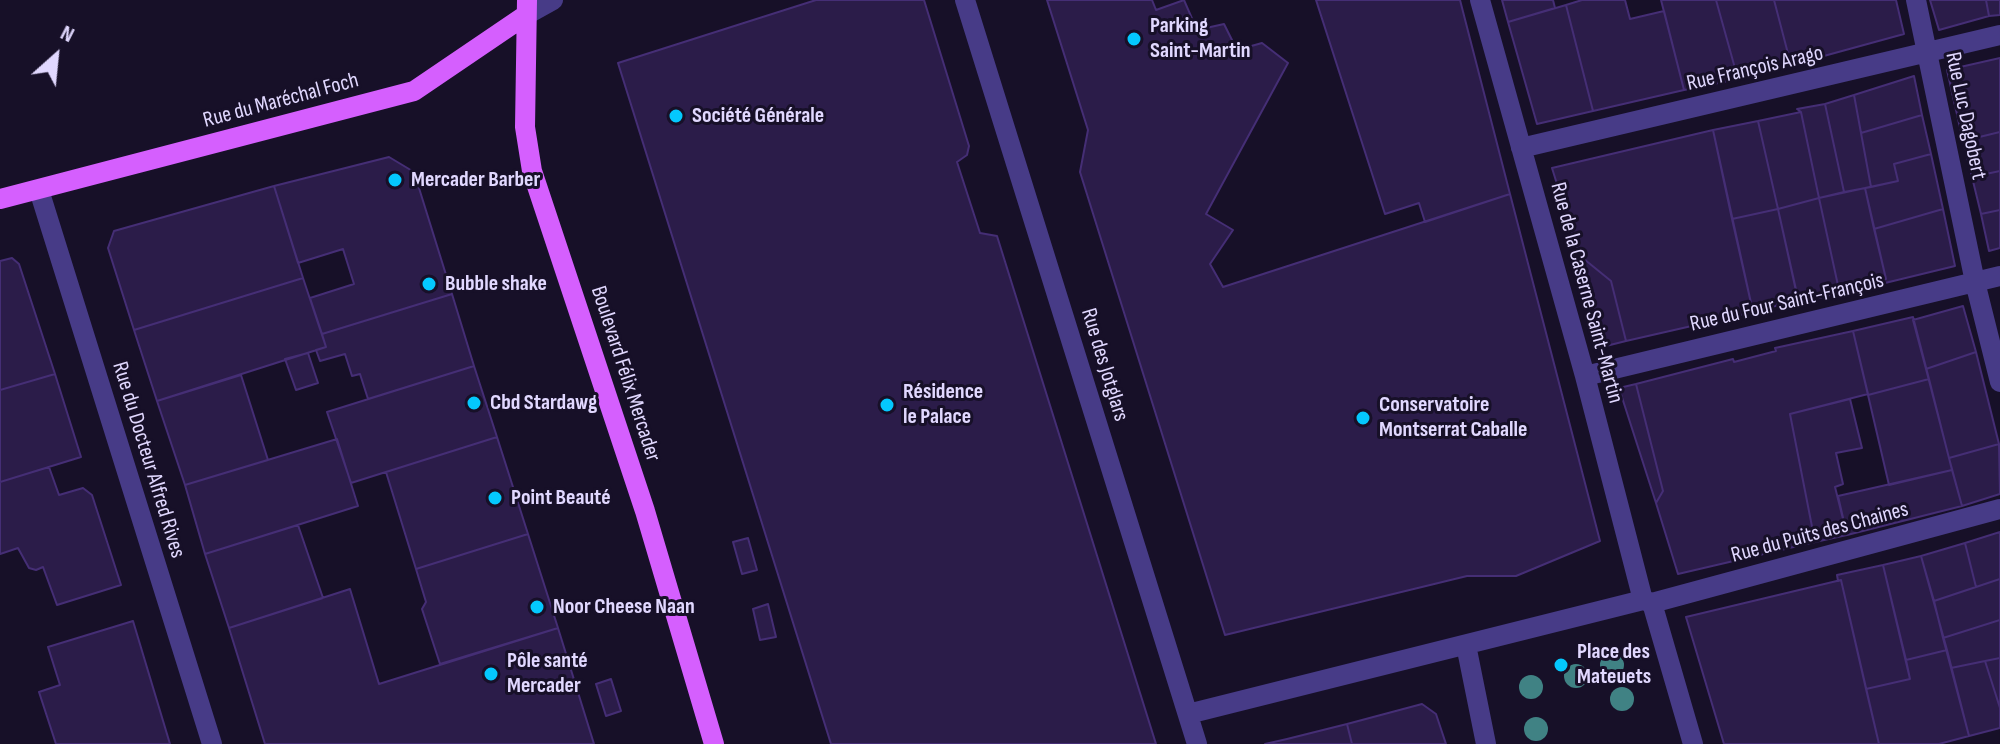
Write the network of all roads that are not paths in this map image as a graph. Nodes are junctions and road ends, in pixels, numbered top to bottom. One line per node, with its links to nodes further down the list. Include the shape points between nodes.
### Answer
1 (553, 0): 5 (street, Rue du Maréchal Foch)
2 (965, 0): 18 (street, Rue des Jotglars)
3 (1480, 0): 8 (street, Rue de la Caserne Saint-Martin)
4 (1916, 0): 7 (street, Rue Luc Dagobert)
5 (526, 7): 9 (main road, Rue du Maréchal Foch, via 414,91); 20 (main road, Boulevard Félix Mercader, via 525,127 532,171 645,511)
6 (2000, 35): 7 (street, Rue François Arago)
7 (1927, 52): 8 (street, Rue François Arago); 12 (street, Rue Luc Dagobert)
8 (1521, 148): 13 (street, Rue de la Caserne Saint-Martin)
9 (39, 190): 10 (main road, Rue du Maréchal Foch); 19 (street, Rue du Docteur Alfred Rives)
10 (0, 199)
11 (2000, 276): 12 (street, Rue du Four Saint-François)
12 (1975, 282): 13 (street, Rue du Four Saint-François); 14 (street, Rue Luc Dagobert)
13 (1585, 376): 16 (street, Rue de la Caserne Saint-Martin)
14 (2000, 382)
15 (2000, 509): 16 (street, Rue du Puits des Chaines)
16 (1648, 601): 17 (street); 23 (street)
17 (1466, 645): 18 (street); 22 (street)
18 (1188, 714): 21 (street, Rue des Jotglars)
19 (212, 744)
20 (714, 744)
21 (1197, 744)
22 (1486, 744)
23 (1693, 744)

